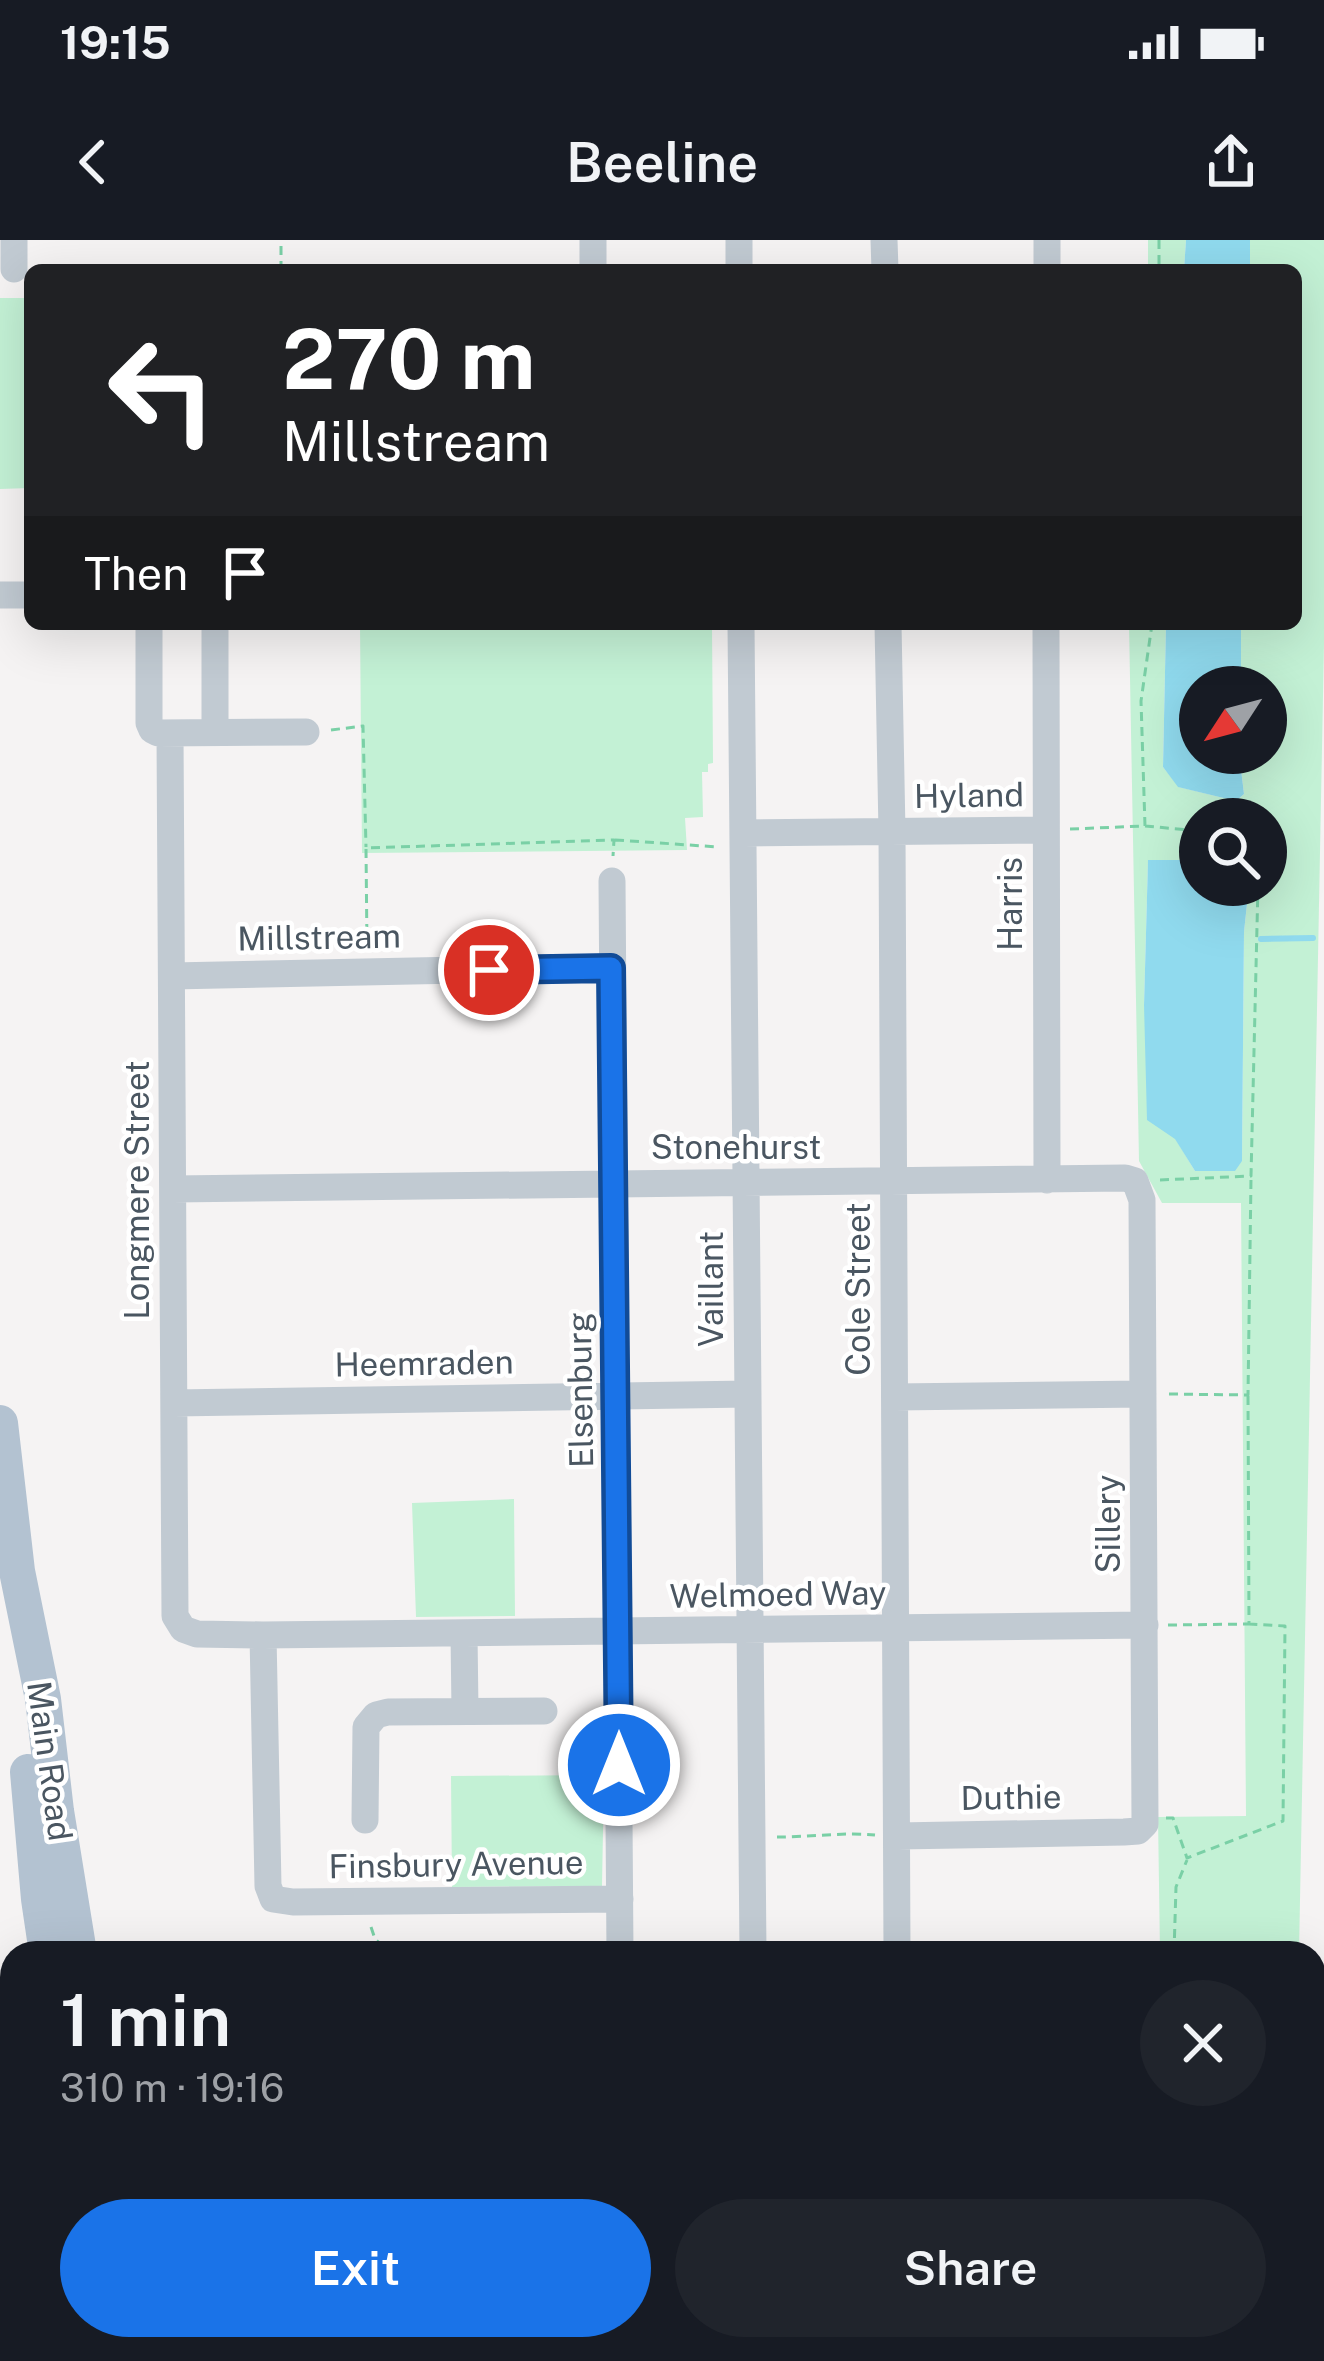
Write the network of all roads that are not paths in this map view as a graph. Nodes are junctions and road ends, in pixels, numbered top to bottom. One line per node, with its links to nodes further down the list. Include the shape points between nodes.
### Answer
1 (14, 240): 2 (street)
2 (14, 269)
3 (149, 630): 10 (street, Longmere Street, via 149,723)
4 (215, 630): 8 (street)
5 (741, 630): 13 (street, Vaillant)
6 (888, 630): 12 (street, Cole Street)
7 (1046, 630): 11 (street, Harris)
8 (215, 732): 9 (street); 10 (street)
9 (306, 732)
10 (170, 733): 16 (street, Longmere Street)
11 (1046, 830): 12 (street, Hyland); 17 (street, Harris)
12 (892, 832): 13 (street, Hyland); 18 (street, Cole Street)
13 (744, 841): 19 (street, Vaillant)
14 (611, 881): 15 (street, Elsenburg)
15 (611, 968): 16 (street, Millstream); 20 (street, Elsenburg)
16 (172, 976): 21 (street, Longmere Street)
17 (1047, 1180): 18 (street, Stonehurst); 22 (street, Stonehurst, via 1126,1178)
18 (894, 1182): 19 (street, Stonehurst); 26 (street, Cole Street)
19 (746, 1183): 20 (street, Stonehurst); 23 (street, Vaillant)
20 (614, 1184): 21 (street, Stonehurst); 25 (street, Elsenburg)
21 (173, 1189): 27 (street, Longmere Street)
22 (1138, 1191): 24 (street, Sillery)
23 (748, 1394): 25 (street, Heemraden); 32 (street, Vaillant)
24 (1143, 1394): 26 (street); 30 (street, Sillery)
25 (616, 1396): 27 (street, Heemraden); 33 (street, Elsenburg)
26 (895, 1397): 31 (street, Cole Street)
27 (174, 1403): 34 (street, Longmere Street, via 175,1616)
28 (0, 1423): 29 (main road, Main Road)
29 (17, 1571): 43 (main road, Main Road); 44 (main road, Main Road)
30 (1144, 1625): 31 (street, Welmoed Way); 40 (street, Sillery)
31 (896, 1629): 32 (street, Welmoed Way); 41 (street, Cole Street)
32 (749, 1630): 33 (street, Welmoed Way); 46 (street, Vaillant)
33 (618, 1631): 35 (street, Welmoed Way); 42 (street, Elsenburg)
34 (197, 1634): 36 (street, Welmoed Way)
35 (464, 1634): 36 (street, Welmoed Way); 38 (street)
36 (263, 1635): 42 (street, Finsbury Avenue, via 268,1886 276,1901)
37 (544, 1711): 38 (street)
38 (465, 1712): 39 (street, via 371,1718)
39 (365, 1820)
40 (1135, 1824): 41 (street, Duthie)
41 (898, 1836): 47 (street, Cole Street)
42 (620, 1899): 45 (street, Elsenburg)
43 (45, 1941)
44 (77, 1941)
45 (620, 1941)
46 (753, 1941)
47 (897, 1941)

